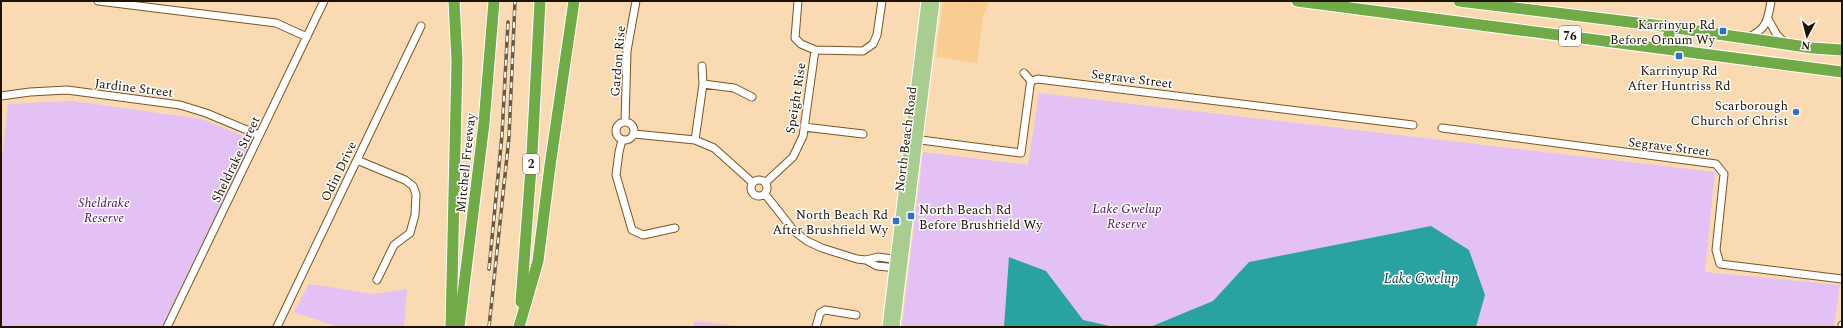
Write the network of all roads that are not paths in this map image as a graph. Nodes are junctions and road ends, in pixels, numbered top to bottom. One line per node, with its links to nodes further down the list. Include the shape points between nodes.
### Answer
1 (98, 1): 18 (street, via 276,23)
2 (324, 1): 18 (street, Sheldrake Street)
3 (454, 1): 52 (highway, via 458,61)
4 (494, 1): 53 (highway, Mitchell Freeway, via 484,123)
5 (540, 1): 54 (highway, 2)
6 (574, 1): 54 (highway, via 538,261)
7 (636, 1): 31 (street, Gardon Rise, via 627,51)
8 (798, 1): 22 (street, via 795,38 801,44)
9 (882, 1): 22 (street, via 877,35 872,44 863,51)
10 (926, 1): 40 (main road, North Beach Road)
11 (935, 1): 40 (main road, North Beach Road)
12 (1297, 1): 21 (highway, 76)
13 (1459, 1): 17 (highway, 76)
14 (1771, 1): 15 (street)
15 (1768, 20): 19 (street, via 1761,29); 20 (street)
16 (421, 26): 41 (street, Odin Drive)
17 (1670, 27): 19 (highway, 76); 21 (highway)
18 (307, 37): 37 (street, Sheldrake Street)
19 (1746, 39): 20 (highway, 76)
20 (1786, 44): 23 (highway, 76)
21 (1667, 49): 25 (highway, 76)
22 (815, 50): 33 (street, Speight Rise)
23 (1842, 50)
24 (702, 66): 28 (street)
25 (1842, 72)
26 (1024, 73): 27 (street)
27 (1031, 82): 32 (street, Segrave Street, via 1038,79); 40 (street, via 1021,153)
28 (703, 84): 29 (street, via 734,88); 39 (street)
29 (752, 97)
30 (1, 98): 37 (street, Jardine Street, via 62,90 180,105 206,113)
31 (625, 122): 35 (street, via 633,128); 38 (street, via 619,124 616,130 617,136)
32 (1413, 125)
33 (804, 127): 36 (street); 43 (street, Speight Rise, via 803,136 793,157)
34 (1442, 128): 47 (street, Segrave Street, via 1716,164 1724,174 1716,250 1720,264)
35 (634, 134): 38 (street, via 630,139); 39 (street)
36 (863, 134)
37 (259, 136): 50 (street, Sheldrake Street)
38 (622, 140): 45 (street, via 616,175 632,230 643,235)
39 (695, 140): 42 (street, via 714,148)
40 (914, 140): 46 (main road, North Beach Road)
41 (357, 160): 48 (street, via 405,180 413,186 416,194 415,215 410,233 394,245); 51 (street, Odin Drive)
42 (753, 183): 43 (street, via 761,180); 44 (street, via 751,188 754,194)
43 (765, 183): 44 (street)
44 (765, 194): 46 (street, via 794,231 807,241 839,255 866,260 877,266)
45 (675, 228)
46 (899, 264): 56 (main road, North Beach Road); 57 (main road, North Beach Road)
47 (1842, 279)
48 (378, 280)
49 (856, 315): 55 (street, via 825,310 816,320)
50 (167, 327)
51 (277, 327)
52 (451, 327)
53 (459, 327)
54 (519, 327)
55 (816, 327)
56 (887, 327)
57 (895, 327)

